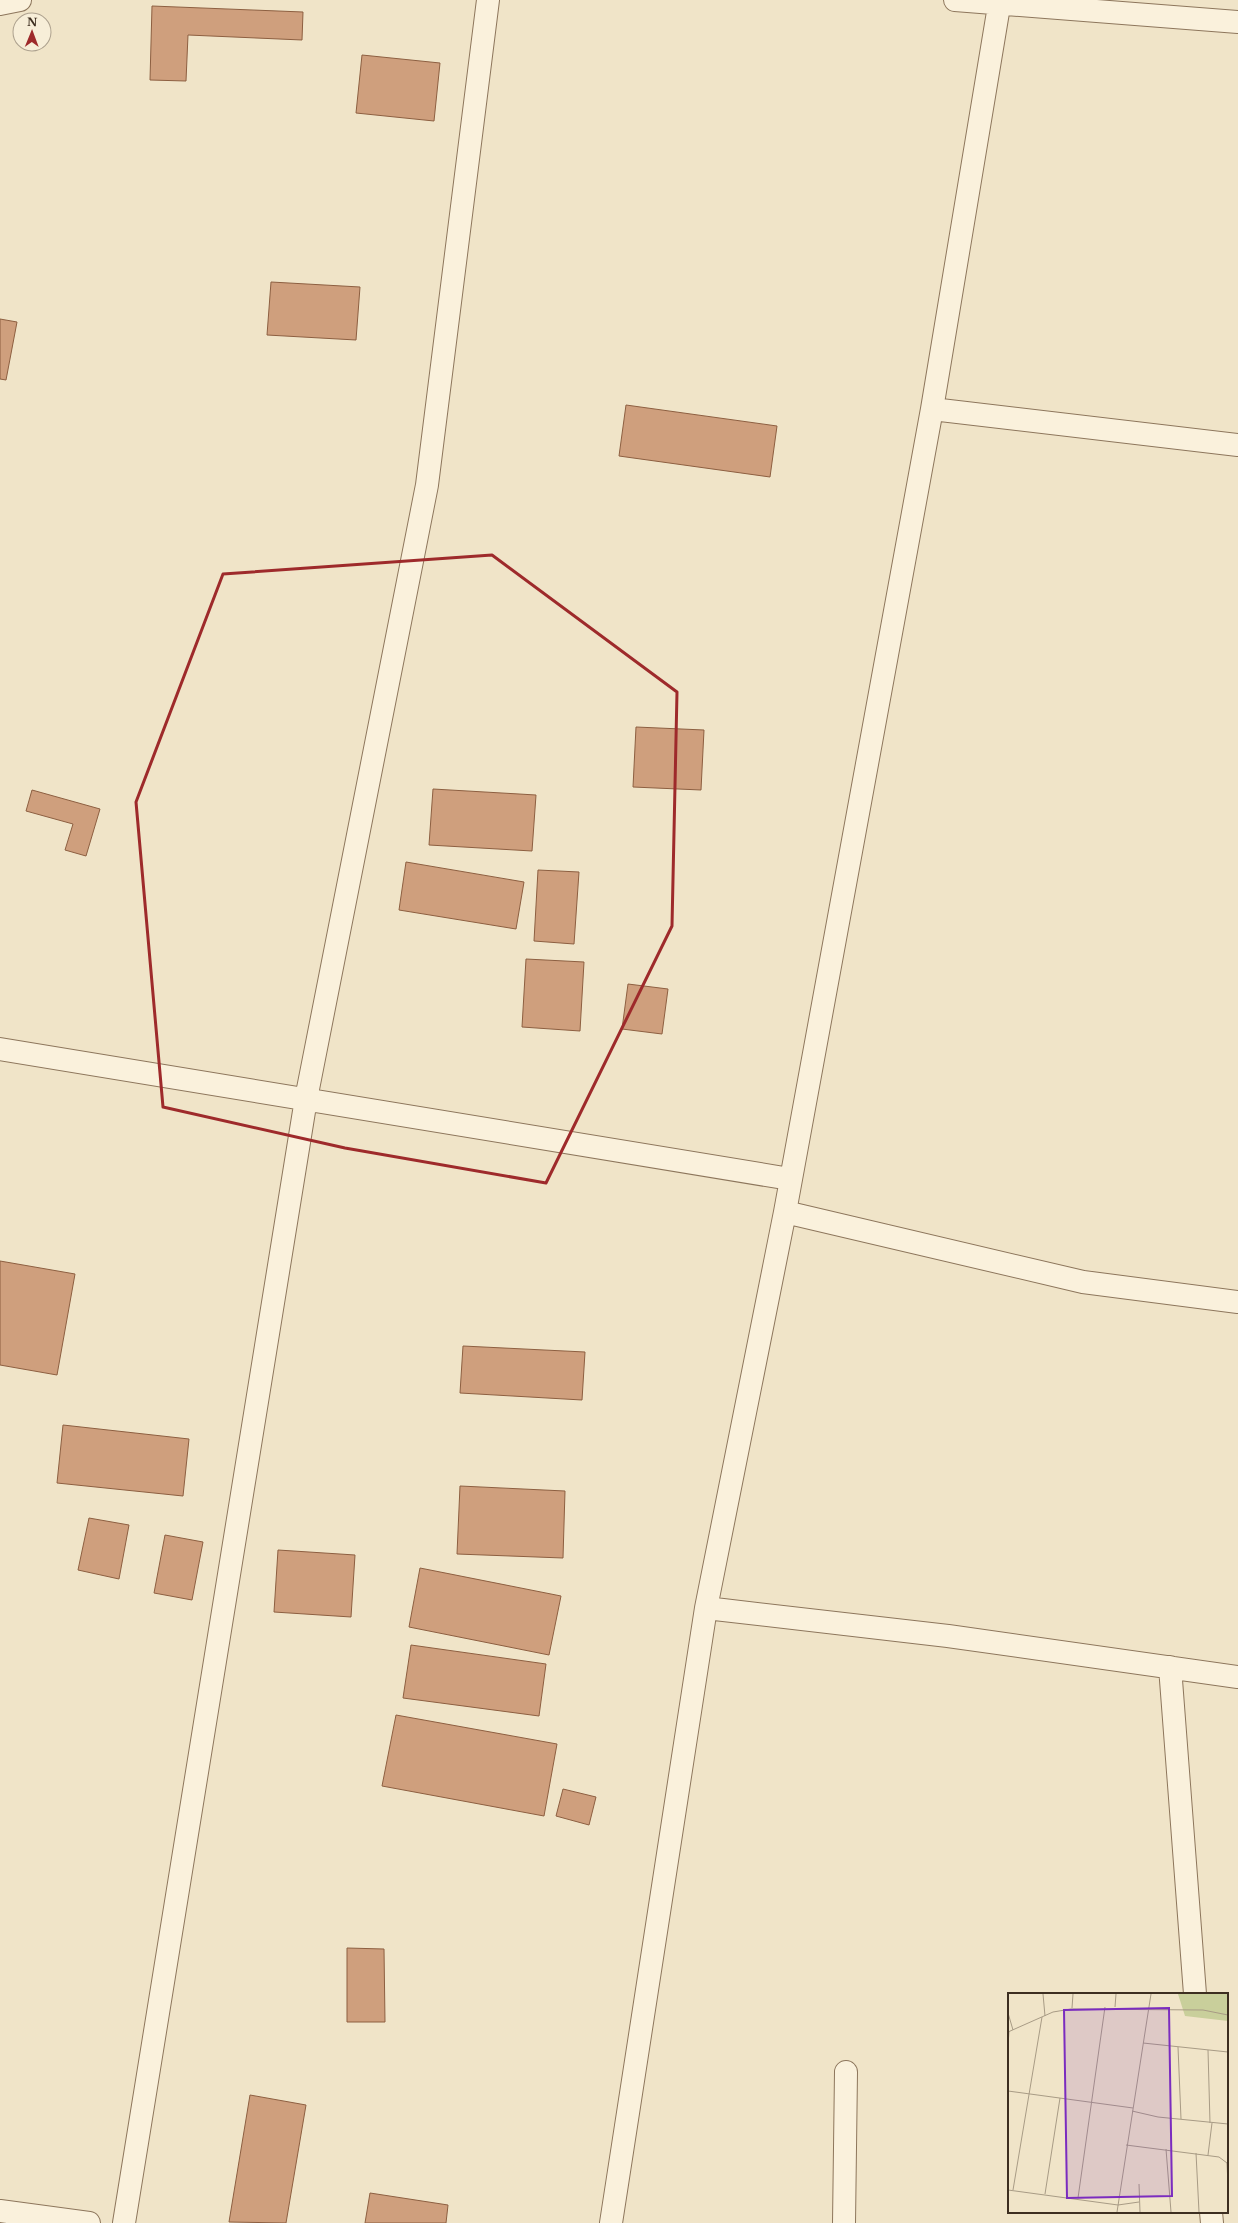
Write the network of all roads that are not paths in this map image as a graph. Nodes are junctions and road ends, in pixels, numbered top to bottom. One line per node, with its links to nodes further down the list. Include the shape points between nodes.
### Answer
1 (20, 0): 5 (street)
2 (488, 0): 10 (street, via 427,485)
3 (955, 0): 4 (street)
4 (1000, 1): 6 (street); 7 (street)
5 (0, 4)
6 (1238, 22)
7 (932, 408): 8 (street); 11 (street)
8 (1238, 445)
9 (0, 1049): 10 (street)
10 (306, 1099): 11 (street); 22 (street)
11 (790, 1179): 12 (street)
12 (785, 1212): 13 (street, via 1083,1282); 14 (street)
13 (1238, 1302)
14 (706, 1608): 15 (street, via 948,1636); 23 (street)
15 (1170, 1667): 16 (street); 17 (street)
16 (1238, 1677)
17 (1195, 1993)
18 (846, 2072): 24 (street)
19 (0, 2211): 21 (street)
20 (1211, 2213): 25 (street)
21 (89, 2223)
22 (124, 2223)
23 (611, 2223)
24 (844, 2223)
25 (1212, 2223)

